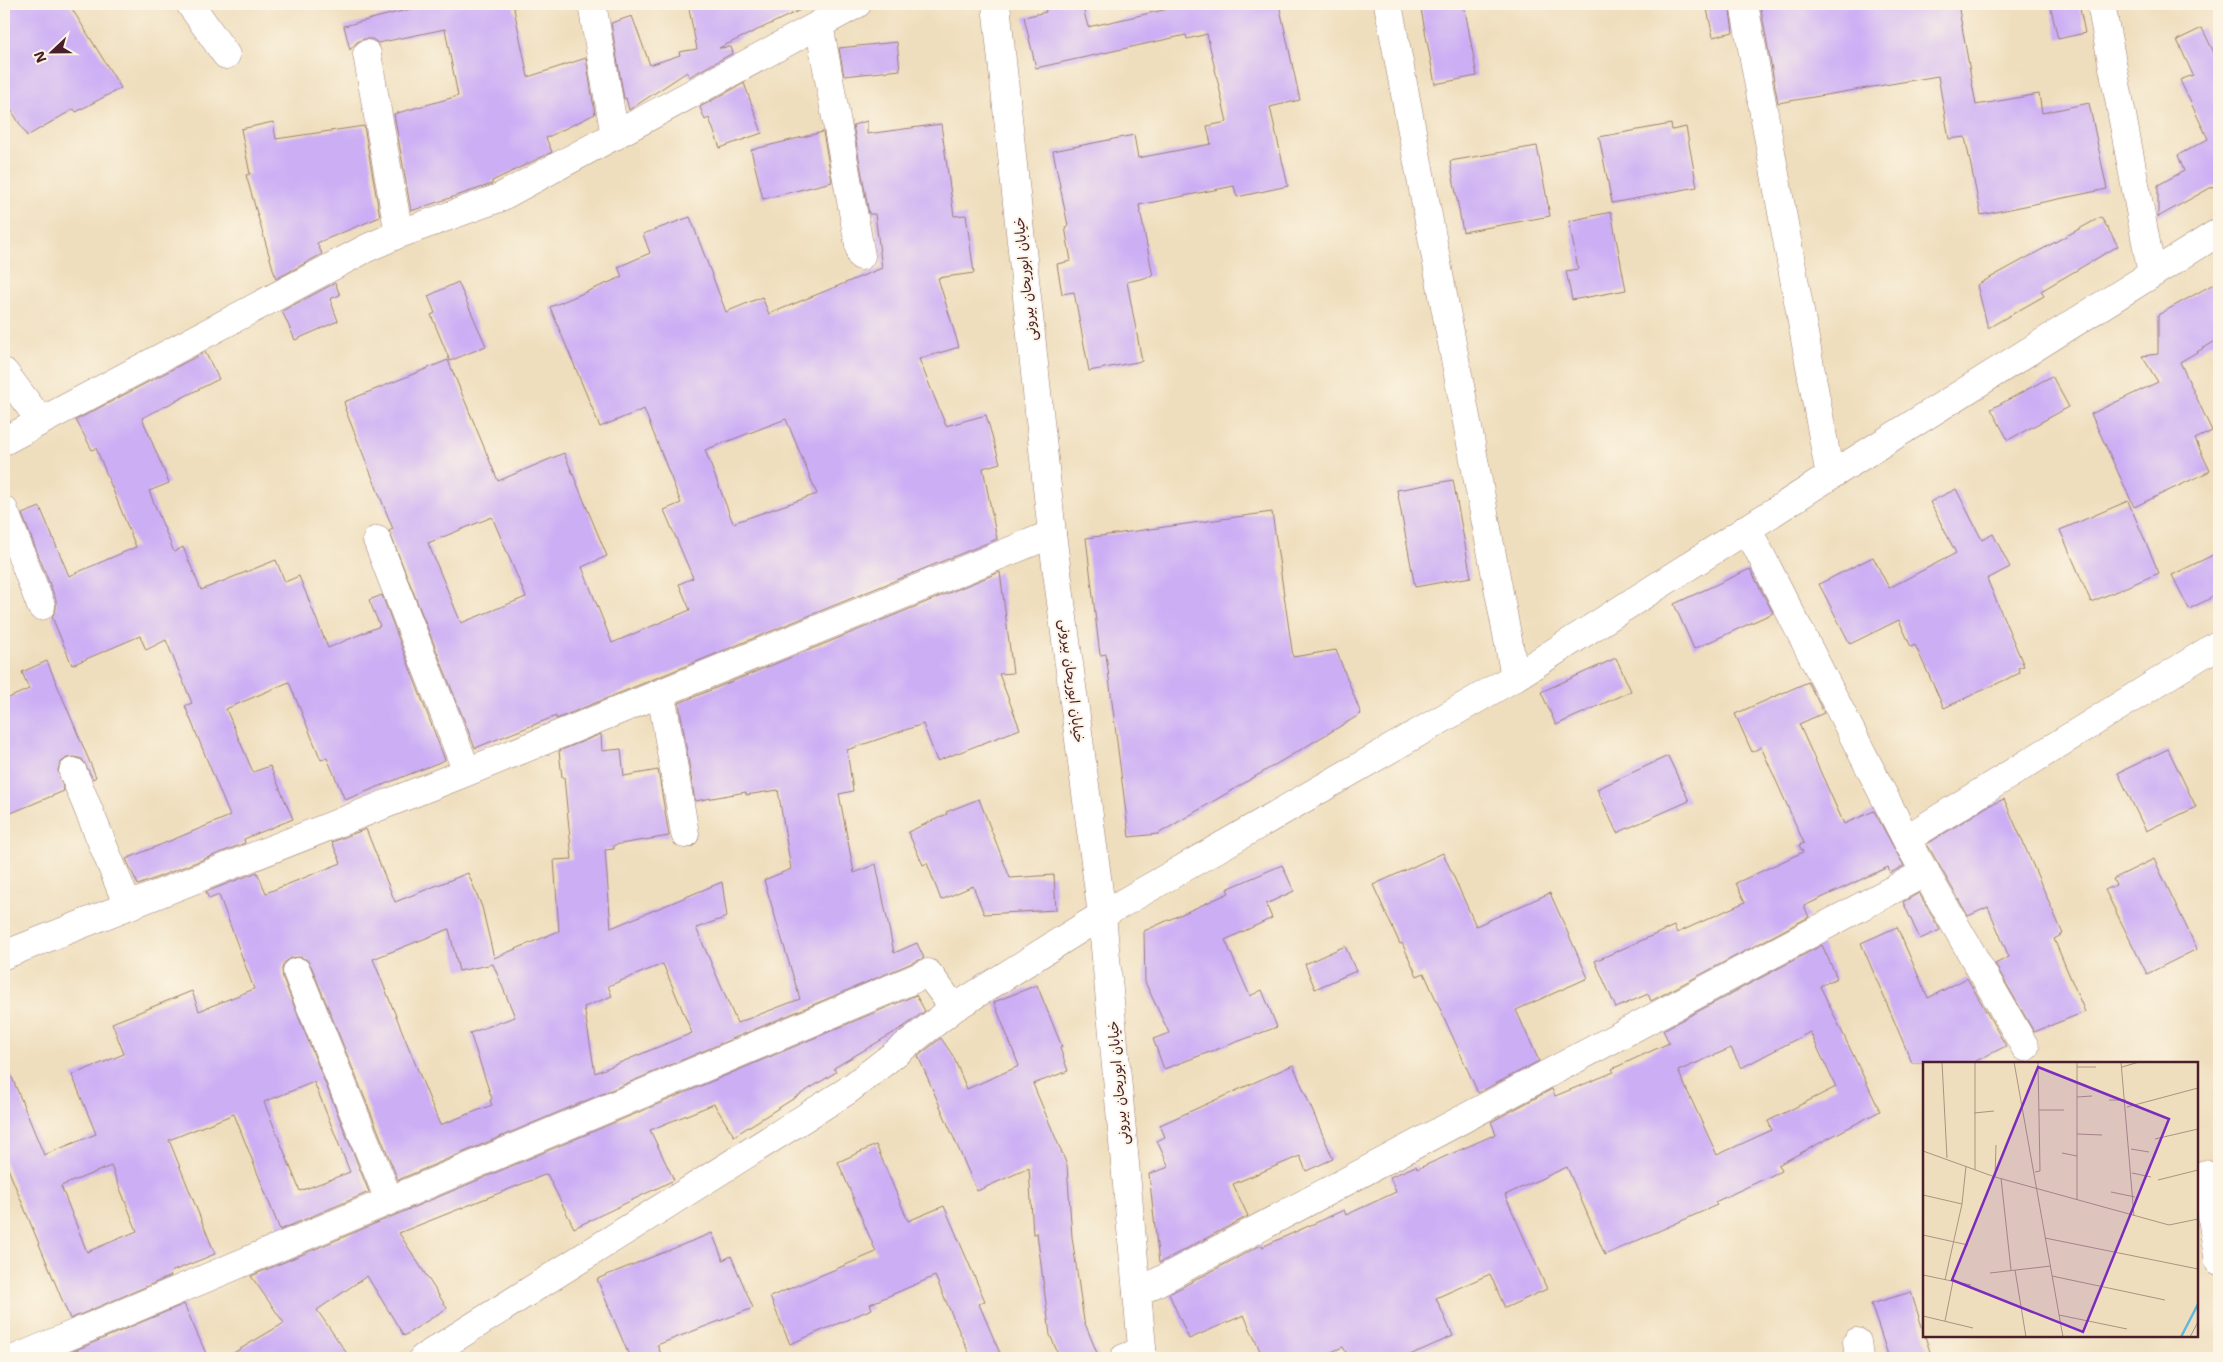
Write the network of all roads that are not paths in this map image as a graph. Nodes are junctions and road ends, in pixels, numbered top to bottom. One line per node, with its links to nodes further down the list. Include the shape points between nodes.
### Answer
1 (190, 4): 10 (street)
2 (592, 4): 11 (street)
3 (857, 4): 8 (street)
4 (996, 4): 22 (street, خیابان ابوریحان بیرونی)
5 (1388, 4): 26 (street)
6 (1744, 4): 19 (street)
7 (2101, 4): 15 (street)
8 (819, 24): 11 (street); 14 (street)
9 (367, 54): 13 (street)
10 (226, 55)
11 (615, 136): 13 (street, via 500,198)
12 (2219, 232): 15 (street)
13 (399, 234): 17 (street)
14 (860, 256)
15 (2152, 274): 19 (street)
16 (4, 372): 17 (street)
17 (40, 420): 18 (street)
18 (4, 441)
19 (1830, 476): 21 (street)
20 (4, 510): 24 (street)
21 (1747, 528): 26 (street); 31 (street)
22 (1052, 534): 27 (street); 34 (street, خیابان ابوریحان بیرونی)
23 (377, 540): 29 (street)
24 (41, 606)
25 (2219, 644): 31 (street)
26 (1515, 677): 34 (street)
27 (661, 693): 29 (street); 30 (street)
28 (73, 772): 33 (street)
29 (467, 772): 33 (street)
30 (685, 834)
31 (1906, 838): 32 (street)
32 (1926, 872): 38 (street); 42 (street)
33 (128, 906): 35 (street)
34 (1102, 915): 37 (street); 42 (street, خیابان ابوریحان بیرونی)
35 (4, 955)
36 (297, 972): 40 (street)
37 (954, 1008): 40 (street, via 928,973); 45 (street, via 847,1091)
38 (2025, 1047)
39 (2205, 1174): 41 (street)
40 (389, 1200): 44 (street)
41 (2219, 1262)
42 (1137, 1293): 43 (street, خیابان ابوریحان بیرونی)
43 (1137, 1356)
44 (17, 1358)
45 (423, 1358)

